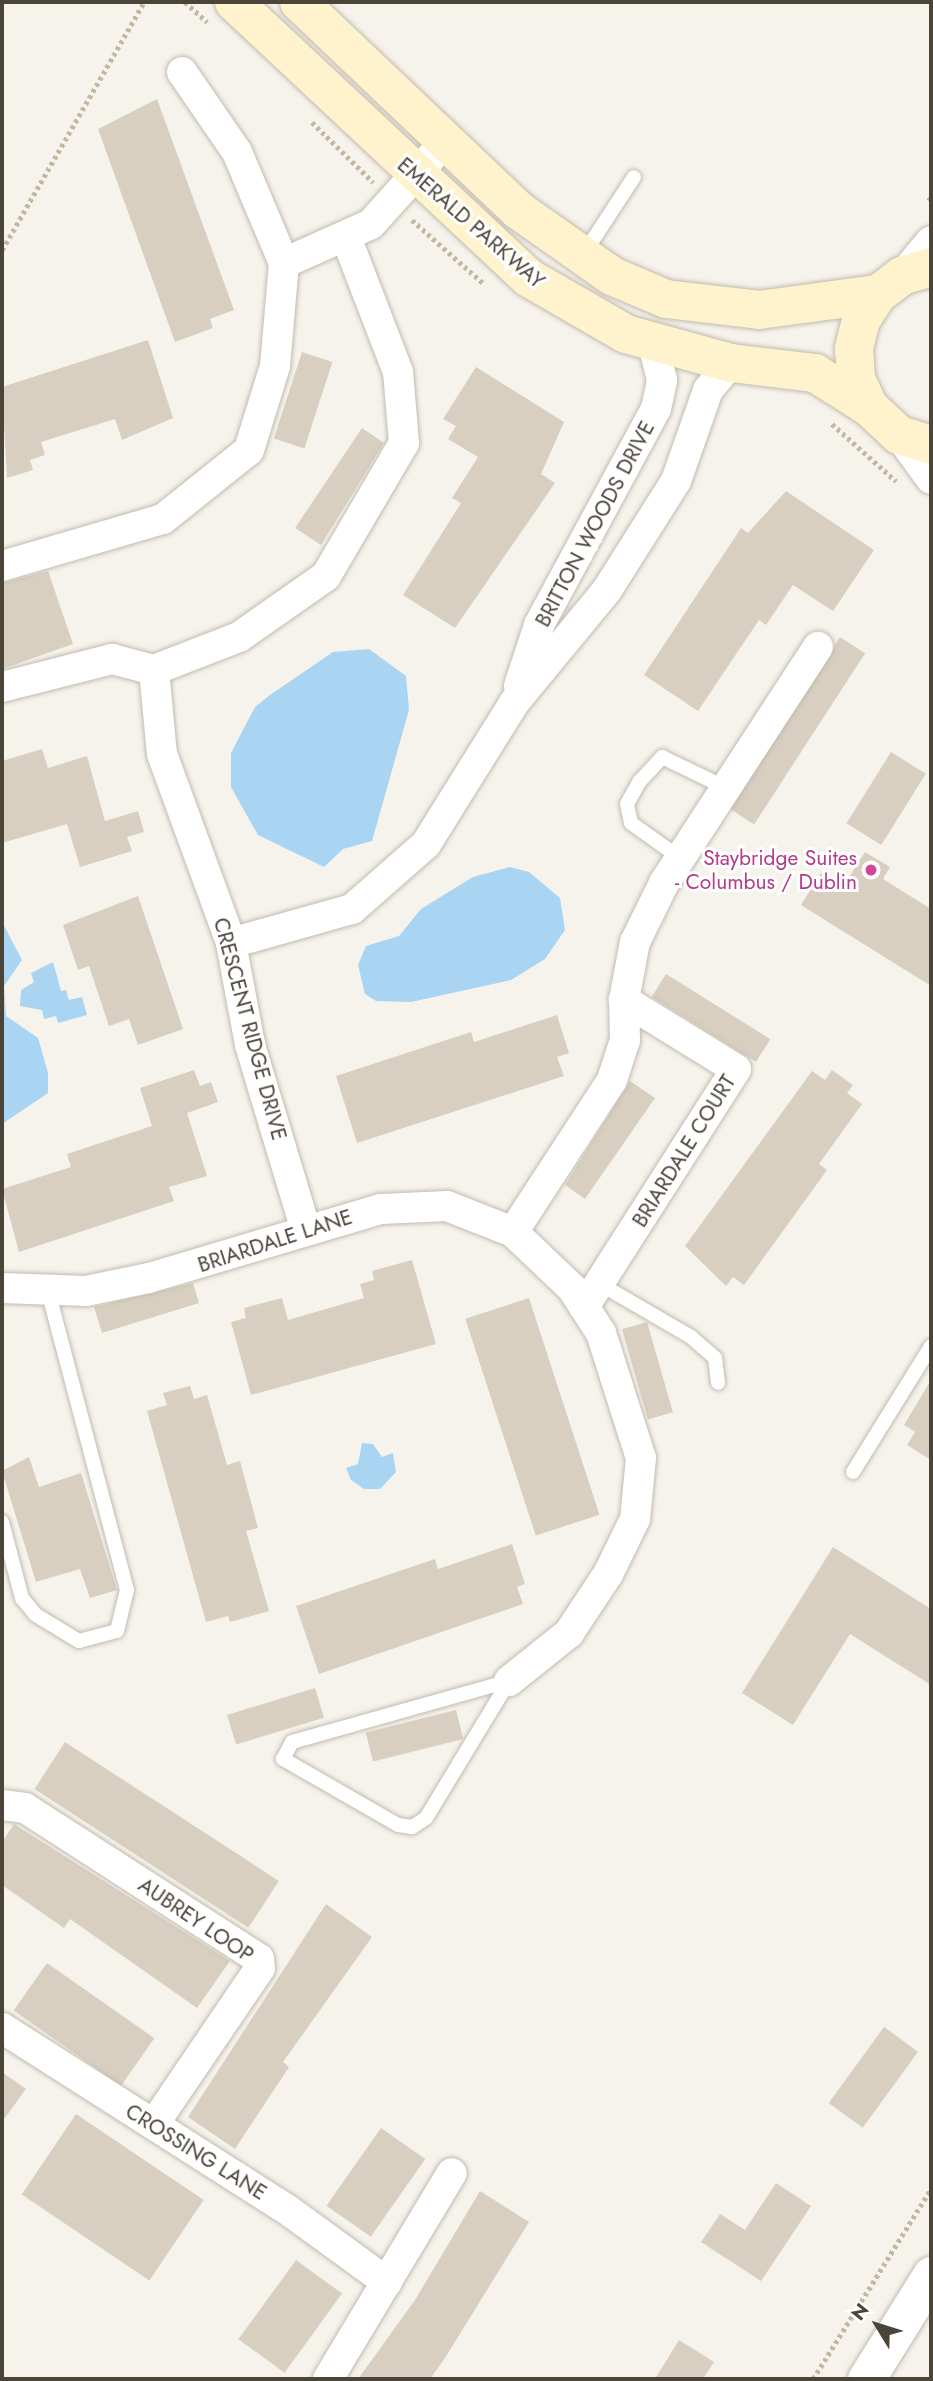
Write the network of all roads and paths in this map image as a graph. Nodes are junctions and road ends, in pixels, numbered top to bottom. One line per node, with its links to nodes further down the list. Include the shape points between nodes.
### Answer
1 (144, 2): 10 (path)
2 (234, 2): 6 (main road, EMERALD PARKWAY)
3 (299, 2): 5 (main road, EMERALD PARKWAY)
4 (182, 72): 12 (street, via 237,152)
5 (444, 143): 6 (street); 11 (main road, EMERALD PARKWAY, via 518,210)
6 (414, 177): 8 (street, via 371,224); 14 (main road, EMERALD PARKWAY, via 529,278 594,319)
7 (634, 177): 11 (lane)
8 (347, 240): 12 (street); 23 (street, via 398,372 404,443 326,576 239,637)
9 (931, 241): 13 (street)
10 (2, 250)
11 (583, 256): 13 (main road, EMERALD PARKWAY, via 612,276 666,299 720,307 804,308)
12 (284, 263): 21 (street, via 275,366 249,450 163,519)
13 (904, 279): 16 (main road, via 861,320 854,349 856,379)
14 (653, 343): 15 (main road, EMERALD PARKWAY); 25 (street, BRITTON WOODS DRIVE, via 663,380 656,409 539,625)
15 (731, 363): 16 (main road, EMERALD PARKWAY, via 815,373); 25 (street, BRITTON WOODS DRIVE, via 708,390 676,481 607,590)
16 (869, 407): 18 (main road)
17 (826, 420): 20 (path)
18 (915, 440): 19 (street)
19 (931, 479)
20 (903, 490)
21 (2, 566)
22 (818, 647): 26 (street)
23 (154, 670): 24 (street, via 112,659); 28 (street, CRESCENT RIDGE DRIVE, via 162,754)
24 (2, 687)
25 (514, 703): 28 (street, BRITTON WOODS DRIVE, via 466,786 395,877 352,909)
26 (726, 788): 27 (street); 27 (lane, via 662,757 640,781 628,804 631,823)
27 (680, 858): 29 (street, via 635,942)
28 (230, 943): 30 (street, CRESCENT RIDGE DRIVE, via 250,1045)
29 (624, 1000): 31 (street, via 625,1041 612,1080); 34 (street, BRIARDALE COURT, via 736,1069)
30 (305, 1227): 31 (street, BRIARDALE LANE, via 416,1205 447,1206); 33 (street, BRIARDALE LANE, via 149,1278)
31 (513, 1232): 34 (street, BRIARDALE LANE)
32 (2, 1288): 33 (street, BRIARDALE LANE)
33 (48, 1291): 38 (lane, via 127,1590 117,1632 79,1641 36,1615 22,1598)
34 (592, 1295): 36 (lane, via 691,1337 715,1358); 39 (street, BRIARDALE LANE, via 641,1458 635,1519 569,1633)
35 (931, 1346): 37 (lane)
36 (718, 1383)
37 (853, 1472)
38 (2, 1522)
39 (509, 1681): 39 (lane, via 292,1742 283,1759 398,1825 412,1827 426,1818)
40 (2, 1805): 42 (street, AUBREY LOOP, via 25,1808 259,1959 260,1968)
41 (2, 2028): 42 (street, CROSSING LANE)
42 (154, 2124): 46 (street, CROSSING LANE)
43 (452, 2173): 46 (street)
44 (931, 2189): 48 (path)
45 (931, 2275): 49 (street)
46 (387, 2282): 47 (street)
47 (328, 2379)
48 (813, 2379)
49 (866, 2379)

